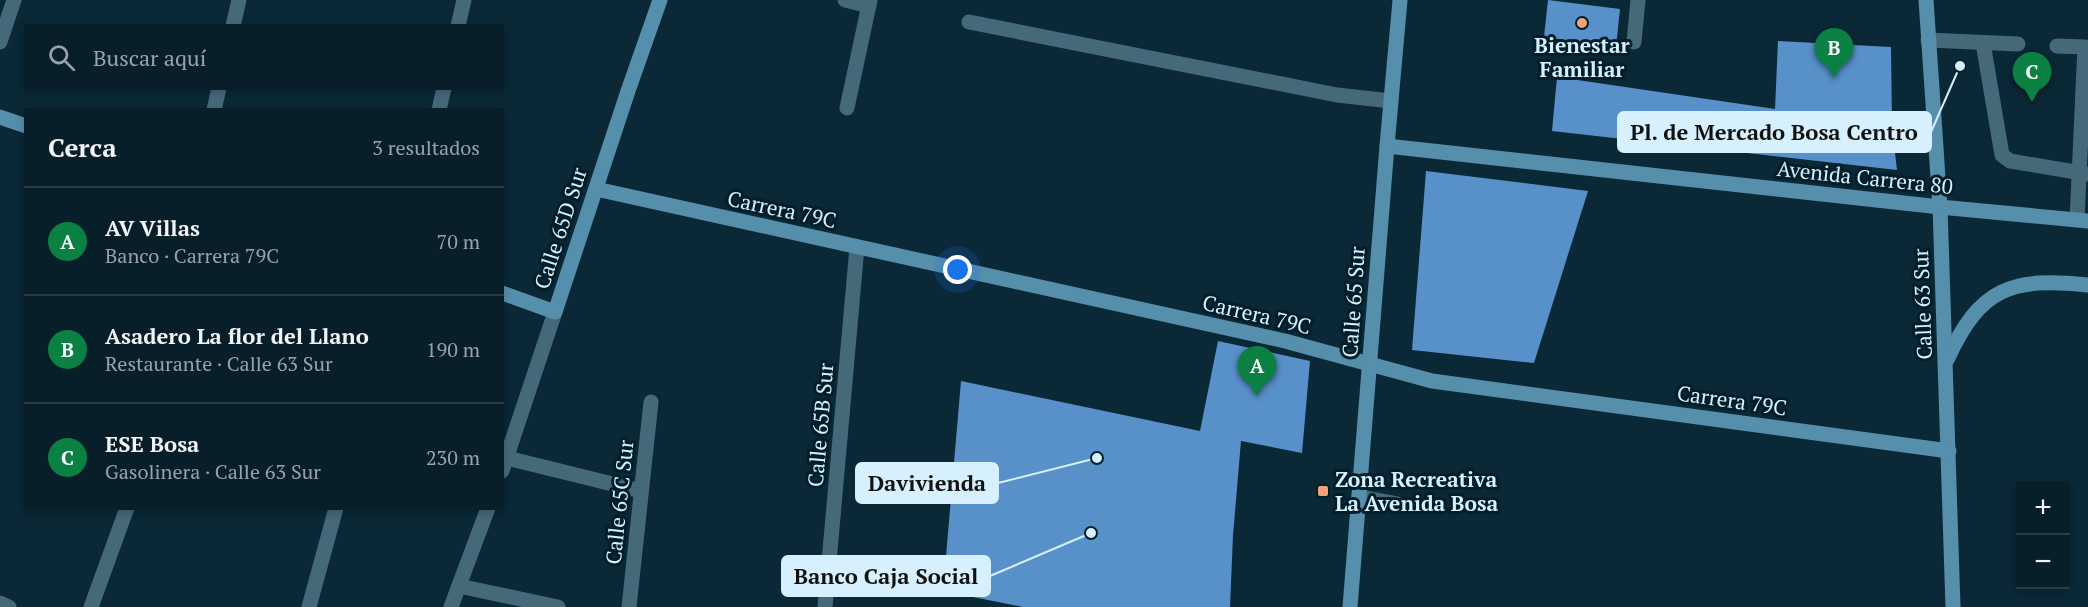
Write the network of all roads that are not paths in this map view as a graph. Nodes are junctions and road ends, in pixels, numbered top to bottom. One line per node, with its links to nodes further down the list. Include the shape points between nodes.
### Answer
1 (14, 0): 14 (street)
2 (239, 0): 11 (street)
3 (464, 0): 12 (street)
4 (660, 0): 30 (street, Calle 65D Sur)
5 (845, 0): 9 (street)
6 (1400, 0): 22 (street, Calle 65 Sur)
7 (1638, 0): 15 (street)
8 (1926, 0): 13 (street, Calle 63 Sur)
9 (869, 3): 25 (street)
10 (969, 22): 22 (street, via 1337,95)
11 (233, 24)
12 (458, 24)
13 (1928, 40): 16 (street); 31 (street, Calle 63 Sur)
14 (0, 42)
15 (1634, 42)
16 (1983, 42): 17 (street); 29 (street, via 2002,155 2010,161)
17 (2018, 44)
18 (2057, 46): 19 (street)
19 (2087, 47): 29 (street)
20 (219, 90): 23 (street)
21 (444, 90): 24 (street)
22 (1391, 101): 28 (street, Calle 65 Sur)
23 (214, 108)
24 (439, 108)
25 (847, 108)
26 (0, 117): 27 (street)
27 (24, 125)
28 (1387, 146): 31 (street, Avenida Carrera 80); 38 (street, Calle 65 Sur)
29 (2084, 173): 32 (street)
30 (596, 189): 33 (street, Carrera 79C); 36 (street, Calle 65D Sur)
31 (1940, 207): 32 (street, Avenida Carrera 80); 37 (street, Calle 63 Sur)
32 (2083, 220)
33 (857, 247): 38 (street, Carrera 79C); 56 (street, Calle 65B Sur)
34 (2088, 285): 37 (street, via 2054,282 2002,291 1974,312)
35 (504, 294): 36 (street)
36 (555, 312): 41 (street, Calle 65D Sur)
37 (1946, 362): 40 (street, Calle 63 Sur)
38 (1370, 364): 40 (street, Carrera 79C, via 1432,381); 43 (street, Calle 65 Sur)
39 (651, 402): 42 (street, Calle 65C Sur)
40 (1949, 451): 58 (street, Calle 63 Sur)
41 (505, 464): 42 (street)
42 (641, 491): 55 (street, Calle 65C Sur)
43 (1359, 497): 44 (street); 57 (street, Calle 65 Sur)
44 (1397, 504)
45 (126, 510): 51 (street)
46 (335, 510): 52 (street)
47 (487, 510): 48 (street)
48 (459, 586): 53 (street); 54 (street)
49 (0, 603): 50 (street)
50 (9, 607)
51 (91, 607)
52 (309, 607)
53 (451, 607)
54 (558, 607)
55 (629, 607)
56 (825, 607)
57 (1350, 607)
58 (1953, 607)

